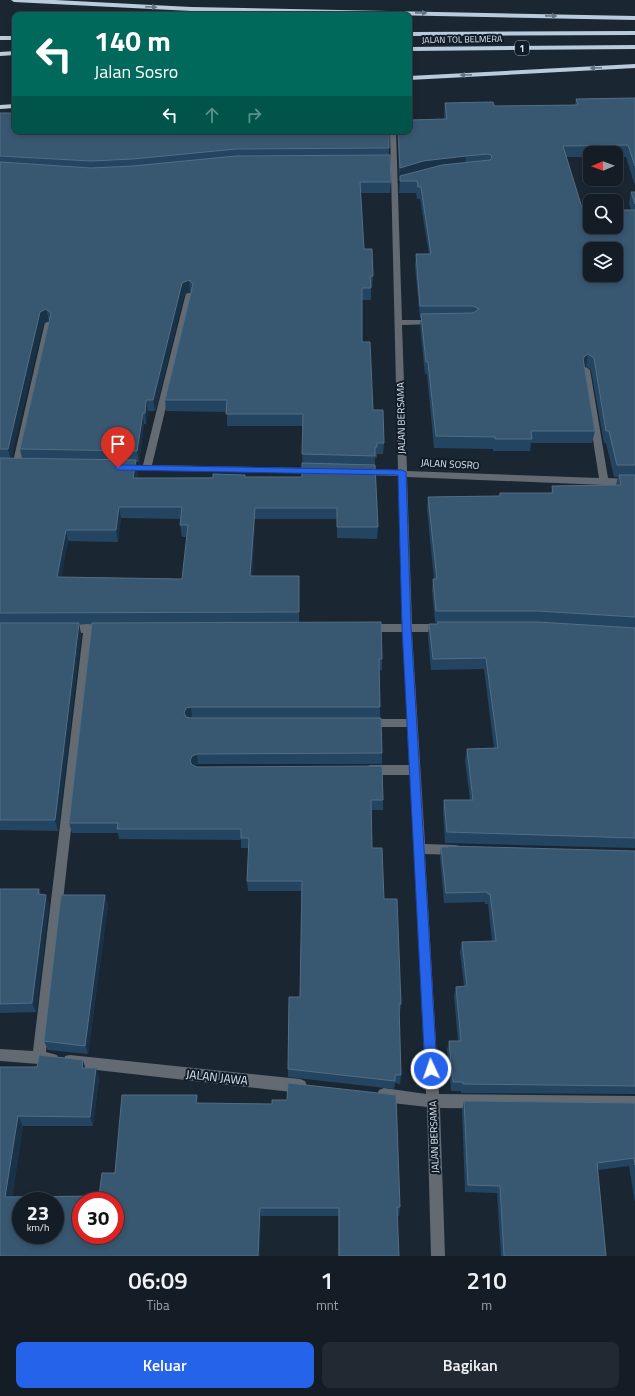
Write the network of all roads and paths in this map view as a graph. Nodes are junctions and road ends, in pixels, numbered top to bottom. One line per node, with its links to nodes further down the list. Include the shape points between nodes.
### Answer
1 (14, 0): 2 (highway, one-way to 2, via 184,8)
2 (364, 12)
3 (412, 13): 4 (highway, one-way to 4)
4 (635, 18)
5 (635, 33): 6 (highway, JALAN TOL BELMERA / 1)
6 (412, 34)
7 (0, 38): 8 (highway)
8 (12, 38)
9 (635, 47): 10 (highway, JALAN TOL BELMERA / 1)
10 (412, 49)
11 (12, 53): 12 (highway)
12 (0, 54)
13 (635, 66): 14 (highway, one-way to 14)
14 (412, 78)
15 (12, 106): 16 (highway)
16 (0, 107)
17 (393, 134): 20 (street, JALAN BERSAMA, via 391,163)
18 (189, 295): 25 (street)
19 (442, 322): 20 (street)
20 (398, 323): 28 (street, JALAN BERSAMA)
21 (48, 324): 23 (street)
22 (586, 370): 29 (street)
23 (16, 466)
24 (116, 467): 25 (street)
25 (147, 468): 26 (street)
26 (323, 471)
27 (354, 472): 28 (street, JALAN SOSRO)
28 (402, 472): 29 (street, JALAN SOSRO); 31 (street, JALAN BERSAMA)
29 (604, 482): 30 (street, JALAN SOSRO)
30 (635, 482)
31 (407, 627): 33 (street); 34 (street); 38 (street, JALAN BERSAMA)
32 (89, 628): 35 (street); 36 (street); 44 (street)
33 (359, 628)
34 (452, 628)
35 (59, 629)
36 (113, 629)
37 (357, 723): 38 (street)
38 (412, 723): 40 (street, JALAN BERSAMA)
39 (360, 770): 40 (street)
40 (414, 770): 41 (street, JALAN BERSAMA)
41 (419, 849): 42 (street); 47 (street, JALAN BERSAMA)
42 (467, 850)
43 (0, 1055): 44 (street, JALAN JAWA)
44 (39, 1057): 45 (street, JALAN JAWA)
45 (315, 1088)
46 (370, 1094): 47 (street)
47 (433, 1101): 48 (street); 49 (street, JALAN BERSAMA)
48 (635, 1103)
49 (438, 1256)

